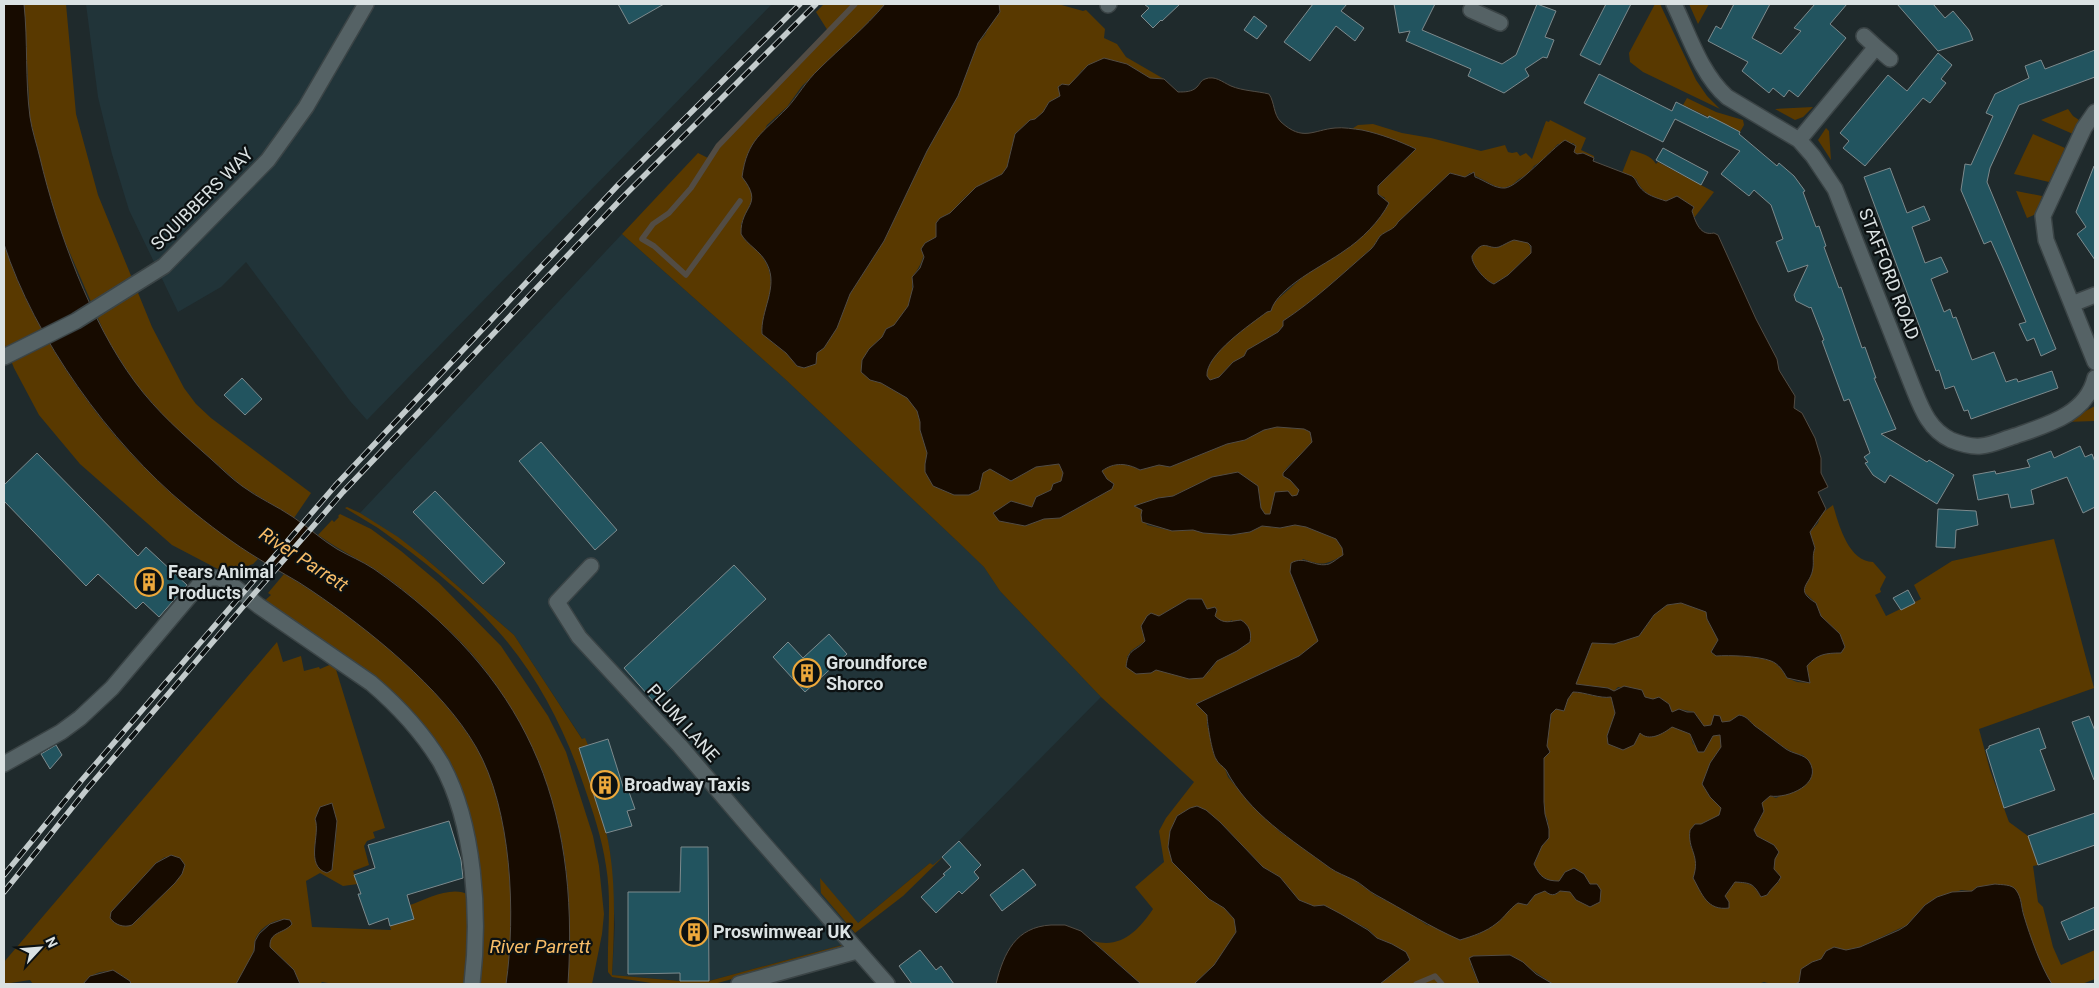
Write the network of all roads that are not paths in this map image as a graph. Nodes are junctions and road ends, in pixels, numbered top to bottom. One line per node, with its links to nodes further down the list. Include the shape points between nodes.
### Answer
1 (366, 4): 12 (street, SQUIBBERS WAY, via 306,107 268,160 164,266 76,321)
2 (1674, 4): 9 (street, STAFFORD ROAD, via 1701,61 1720,91)
3 (1480, 9): 4 (street)
4 (1500, 23)
5 (1864, 36): 6 (street)
6 (1876, 47): 7 (street); 9 (street)
7 (1890, 59)
8 (2095, 112): 11 (street, via 2084,128 2043,216 2046,240)
9 (1799, 140): 14 (street, STAFFORD ROAD, via 1836,189 1923,412 1941,434 1966,445 1980,446 2037,428 2064,417 2076,408 2091,391)
10 (2095, 295): 11 (street)
11 (2072, 304): 13 (street)
12 (4, 357)
13 (2095, 362)
14 (2095, 378)
15 (591, 566): 17 (street, PLUM LANE, via 557,602 579,638 680,746)
16 (4, 764): 18 (street, via 80,718 112,688 204,580 219,578 376,687 418,730 440,763 456,799 468,849 475,926)
17 (857, 951): 19 (street); 20 (street, PLUM LANE)
18 (472, 984)
19 (739, 984)
20 (886, 984)

